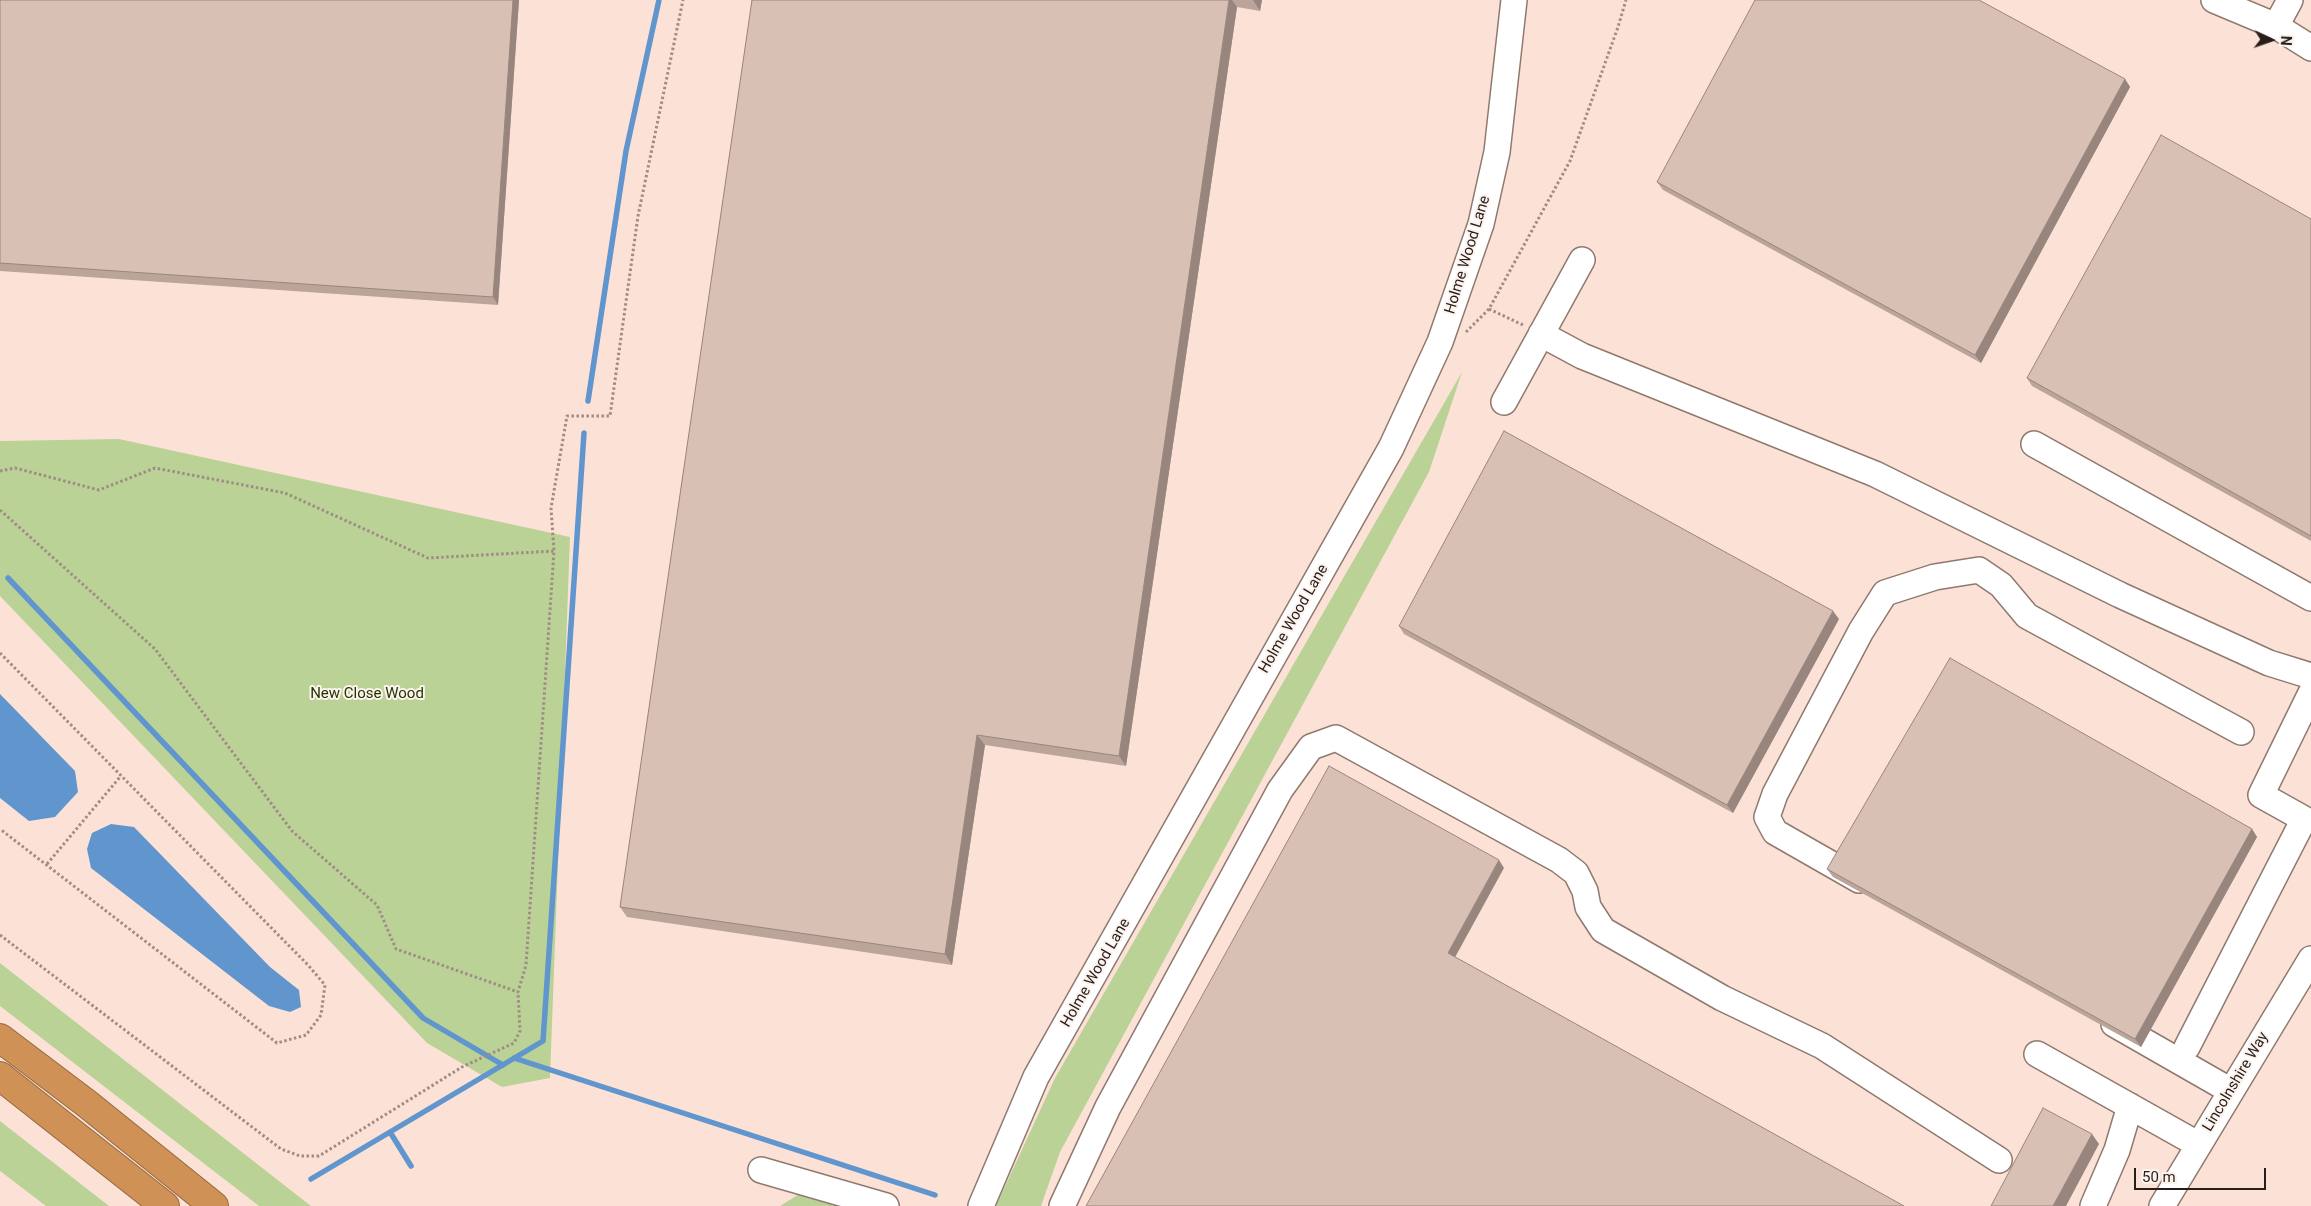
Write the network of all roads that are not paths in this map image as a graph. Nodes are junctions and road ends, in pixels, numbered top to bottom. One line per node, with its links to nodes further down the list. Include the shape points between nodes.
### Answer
1 (1514, 0): 31 (street, Holme Wood Lane, via 1497,152 1481,224 1440,342 1391,448 1036,1077)
2 (2214, 0): 4 (street)
3 (2290, 0): 4 (street)
4 (2276, 26): 5 (street)
5 (2311, 48)
6 (1582, 260): 7 (street)
7 (1541, 334): 8 (street); 11 (street, via 1582,356 1874,474 2129,599 2269,663)
8 (1504, 402)
9 (2034, 444): 10 (street)
10 (2311, 598)
11 (2311, 676)
12 (2311, 693): 13 (street)
13 (2304, 724): 15 (street, via 2261,795)
14 (2241, 732): 16 (street, via 2027,616 2001,585 1979,570 1935,577 1885,593 1861,631 1775,794 1767,817 1775,832)
15 (2308, 812): 20 (street)
16 (1878, 890)
17 (2311, 959): 23 (street, Lincolnshire Way)
18 (2092, 1012): 23 (street)
19 (0, 1038): 29 (highway)
20 (2187, 1047)
21 (2037, 1054): 24 (street)
22 (0, 1076): 28 (highway)
23 (2231, 1091): 25 (street, Lincolnshire Way)
24 (2130, 1106): 25 (street); 33 (street, via 2117,1150)
25 (2199, 1145): 34 (street, Lincolnshire Way)
26 (1999, 1160): 32 (street, via 1822,1046 1722,998 1603,930 1588,907 1576,873 1559,860 1336,738 1312,746 1280,790 1108,1107)
27 (761, 1170): 30 (street)
28 (165, 1206)
29 (214, 1206)
30 (886, 1206)
31 (981, 1206)
32 (1062, 1206)
33 (2093, 1206)
34 (2162, 1206)

